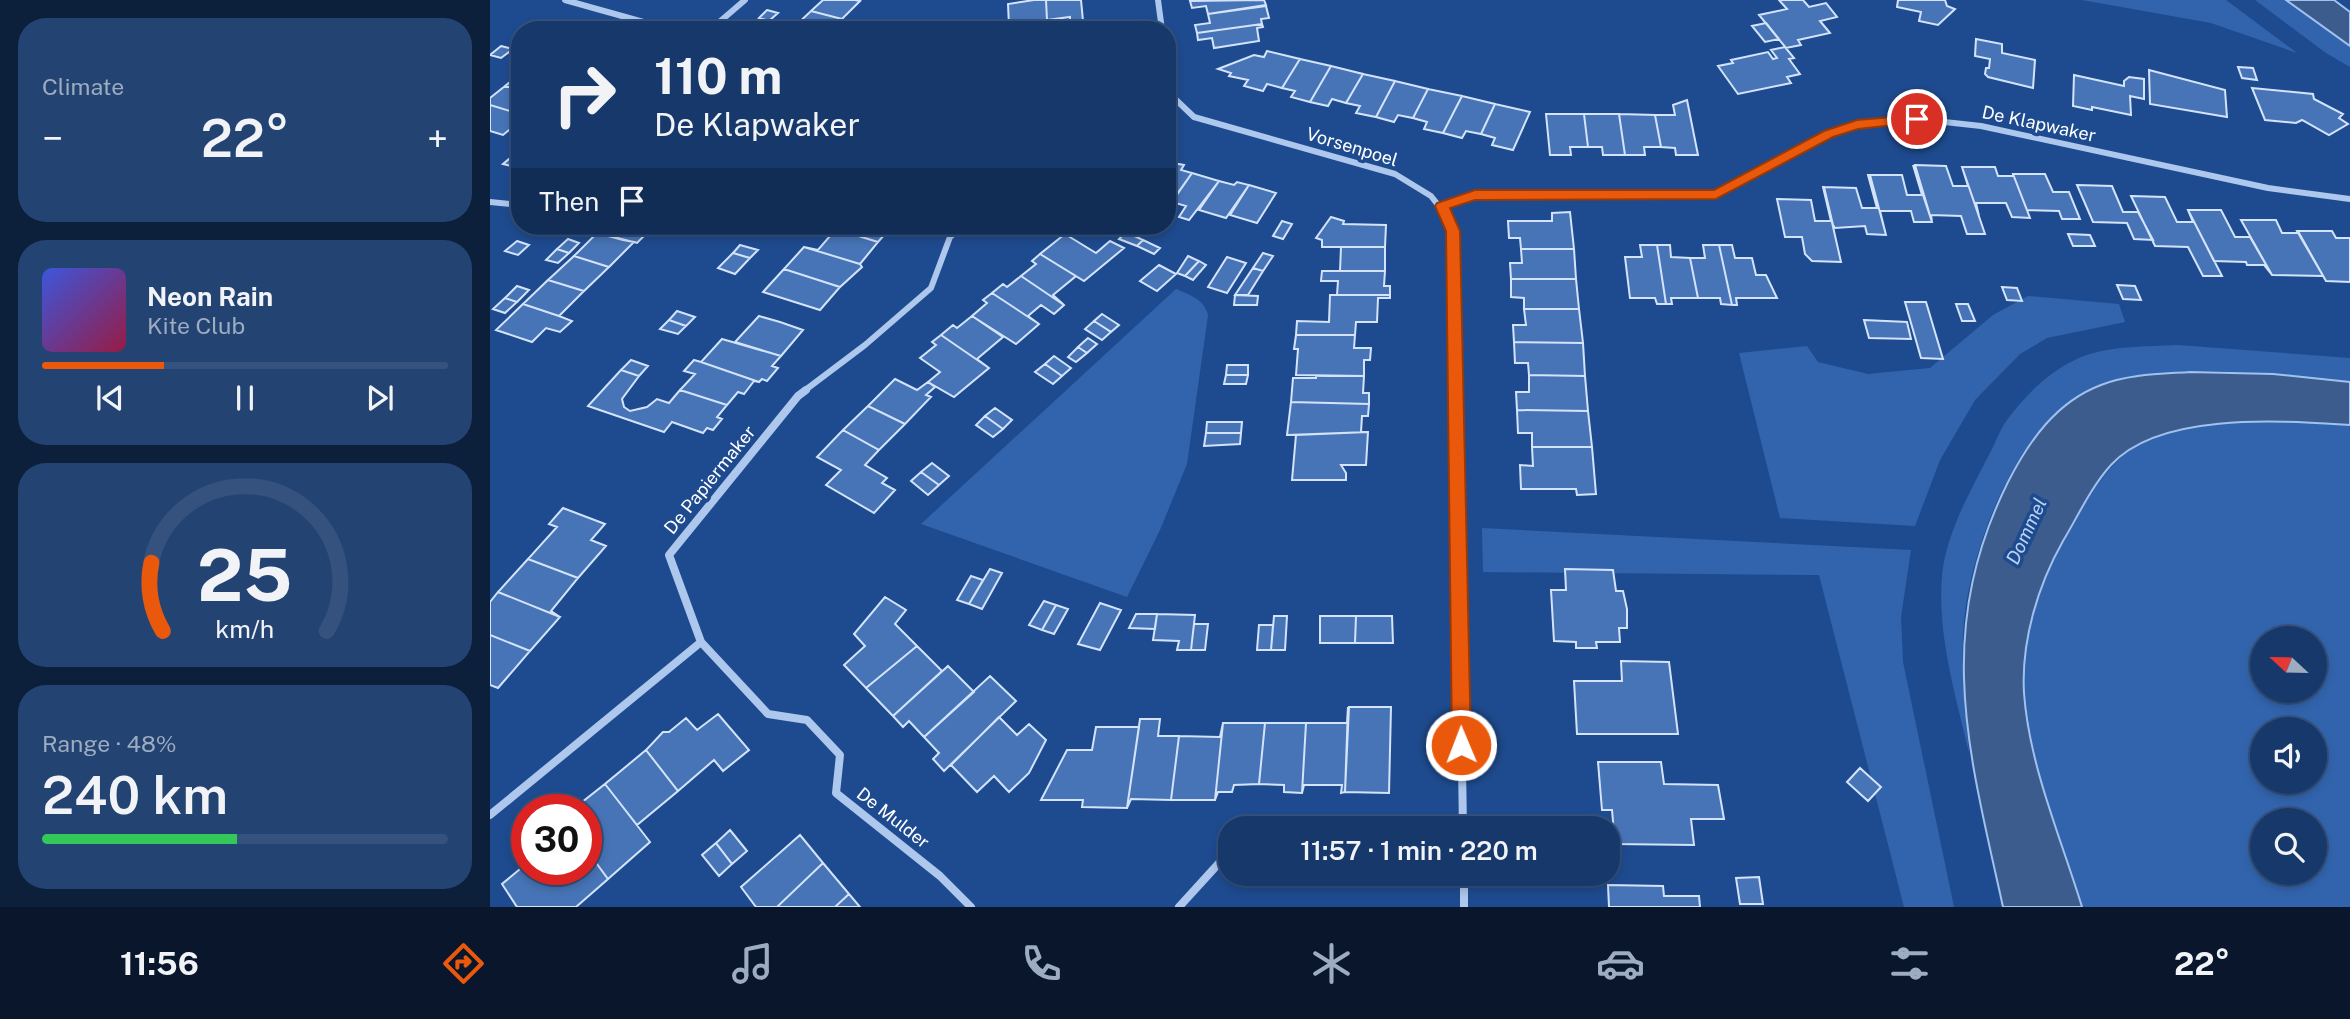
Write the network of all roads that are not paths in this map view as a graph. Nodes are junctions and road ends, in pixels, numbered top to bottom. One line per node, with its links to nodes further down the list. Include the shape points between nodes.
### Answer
1 (565, 0): 4 (street)
2 (745, 0): 5 (street)
3 (1158, 0): 6 (street)
4 (640, 21)
5 (720, 21)
6 (1161, 21)
7 (1176, 103): 11 (street, Vorsenpoel, via 1194,117 1220,126 1395,174)
8 (2350, 199): 11 (street, De Klapwaker, via 2268,188 1981,126 1917,119 1857,125 1829,134 1716,195 1475,195)
9 (490, 202): 10 (street)
10 (511, 204)
11 (1442, 206): 15 (street, via 1453,231)
12 (953, 235): 13 (street, De Papiermaker, via 931,288 798,396 669,555)
13 (701, 642): 14 (street); 18 (street, De Mulder, via 768,714 807,720 840,755 836,793 950,882)
14 (490, 815)
15 (1463, 816)
16 (1218, 864): 19 (street)
17 (1464, 886): 20 (street)
18 (971, 907)
19 (1180, 907)
20 (1464, 907)

